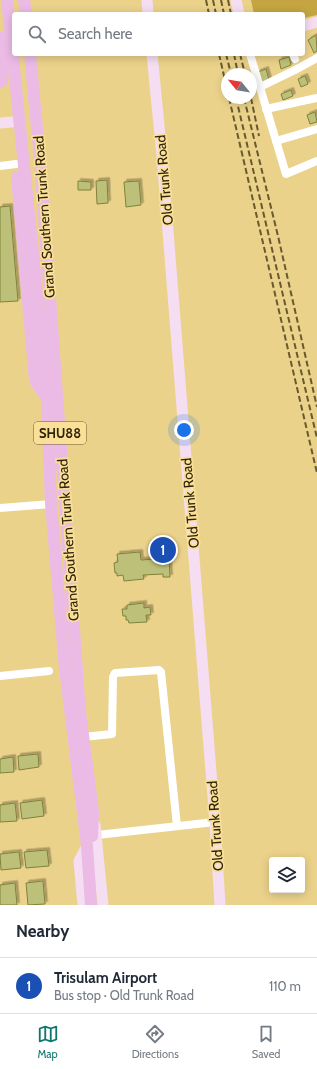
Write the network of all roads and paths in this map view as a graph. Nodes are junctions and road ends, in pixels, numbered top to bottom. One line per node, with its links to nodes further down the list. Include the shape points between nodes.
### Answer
1 (24, 0): 5 (main road)
2 (147, 0): 6 (street)
3 (236, 0): 7 (street)
4 (2, 6): 19 (main road); 25 (main road, SHU88)
5 (26, 12)
6 (148, 12)
7 (239, 12)
8 (317, 22): 9 (street)
9 (305, 25)
10 (0, 37): 15 (main road, via 4,74)
11 (30, 56): 30 (main road, Grand Southern Trunk Road / SHU88)
12 (152, 56): 32 (street, Old Trunk Road)
13 (251, 56): 16 (street)
14 (317, 58): 16 (street)
15 (0, 82)
16 (260, 87): 18 (street)
17 (317, 98): 18 (street)
18 (266, 109): 21 (street)
19 (6, 122): 23 (main road)
20 (317, 129): 21 (street)
21 (276, 141): 22 (street, via 286,174)
22 (317, 161)
23 (16, 164): 24 (street); 25 (main road, via 35,381)
24 (0, 166)
25 (47, 399): 26 (main road, Grand Southern Trunk Road / SHU88)
26 (51, 504): 27 (street); 35 (main road, Grand Southern Trunk Road / SHU88, via 65,669)
27 (0, 508)
28 (48, 671): 29 (street)
29 (0, 676)
30 (83, 738): 31 (main road, Grand Southern Trunk Road / SHU88); 33 (street, via 112,734 115,673 160,670)
31 (93, 811): 34 (street); 36 (main road, SHU88)
32 (215, 822): 33 (street); 41 (street, Old Trunk Road)
33 (177, 826): 34 (street)
34 (97, 834): 40 (street)
35 (87, 846): 36 (main road, SHU88); 37 (street, via 79,861)
36 (91, 862): 38 (main road, SHU88); 39 (main road, SHU88)
37 (83, 905)
38 (91, 905)
39 (98, 905)
40 (103, 905)
41 (220, 905)

